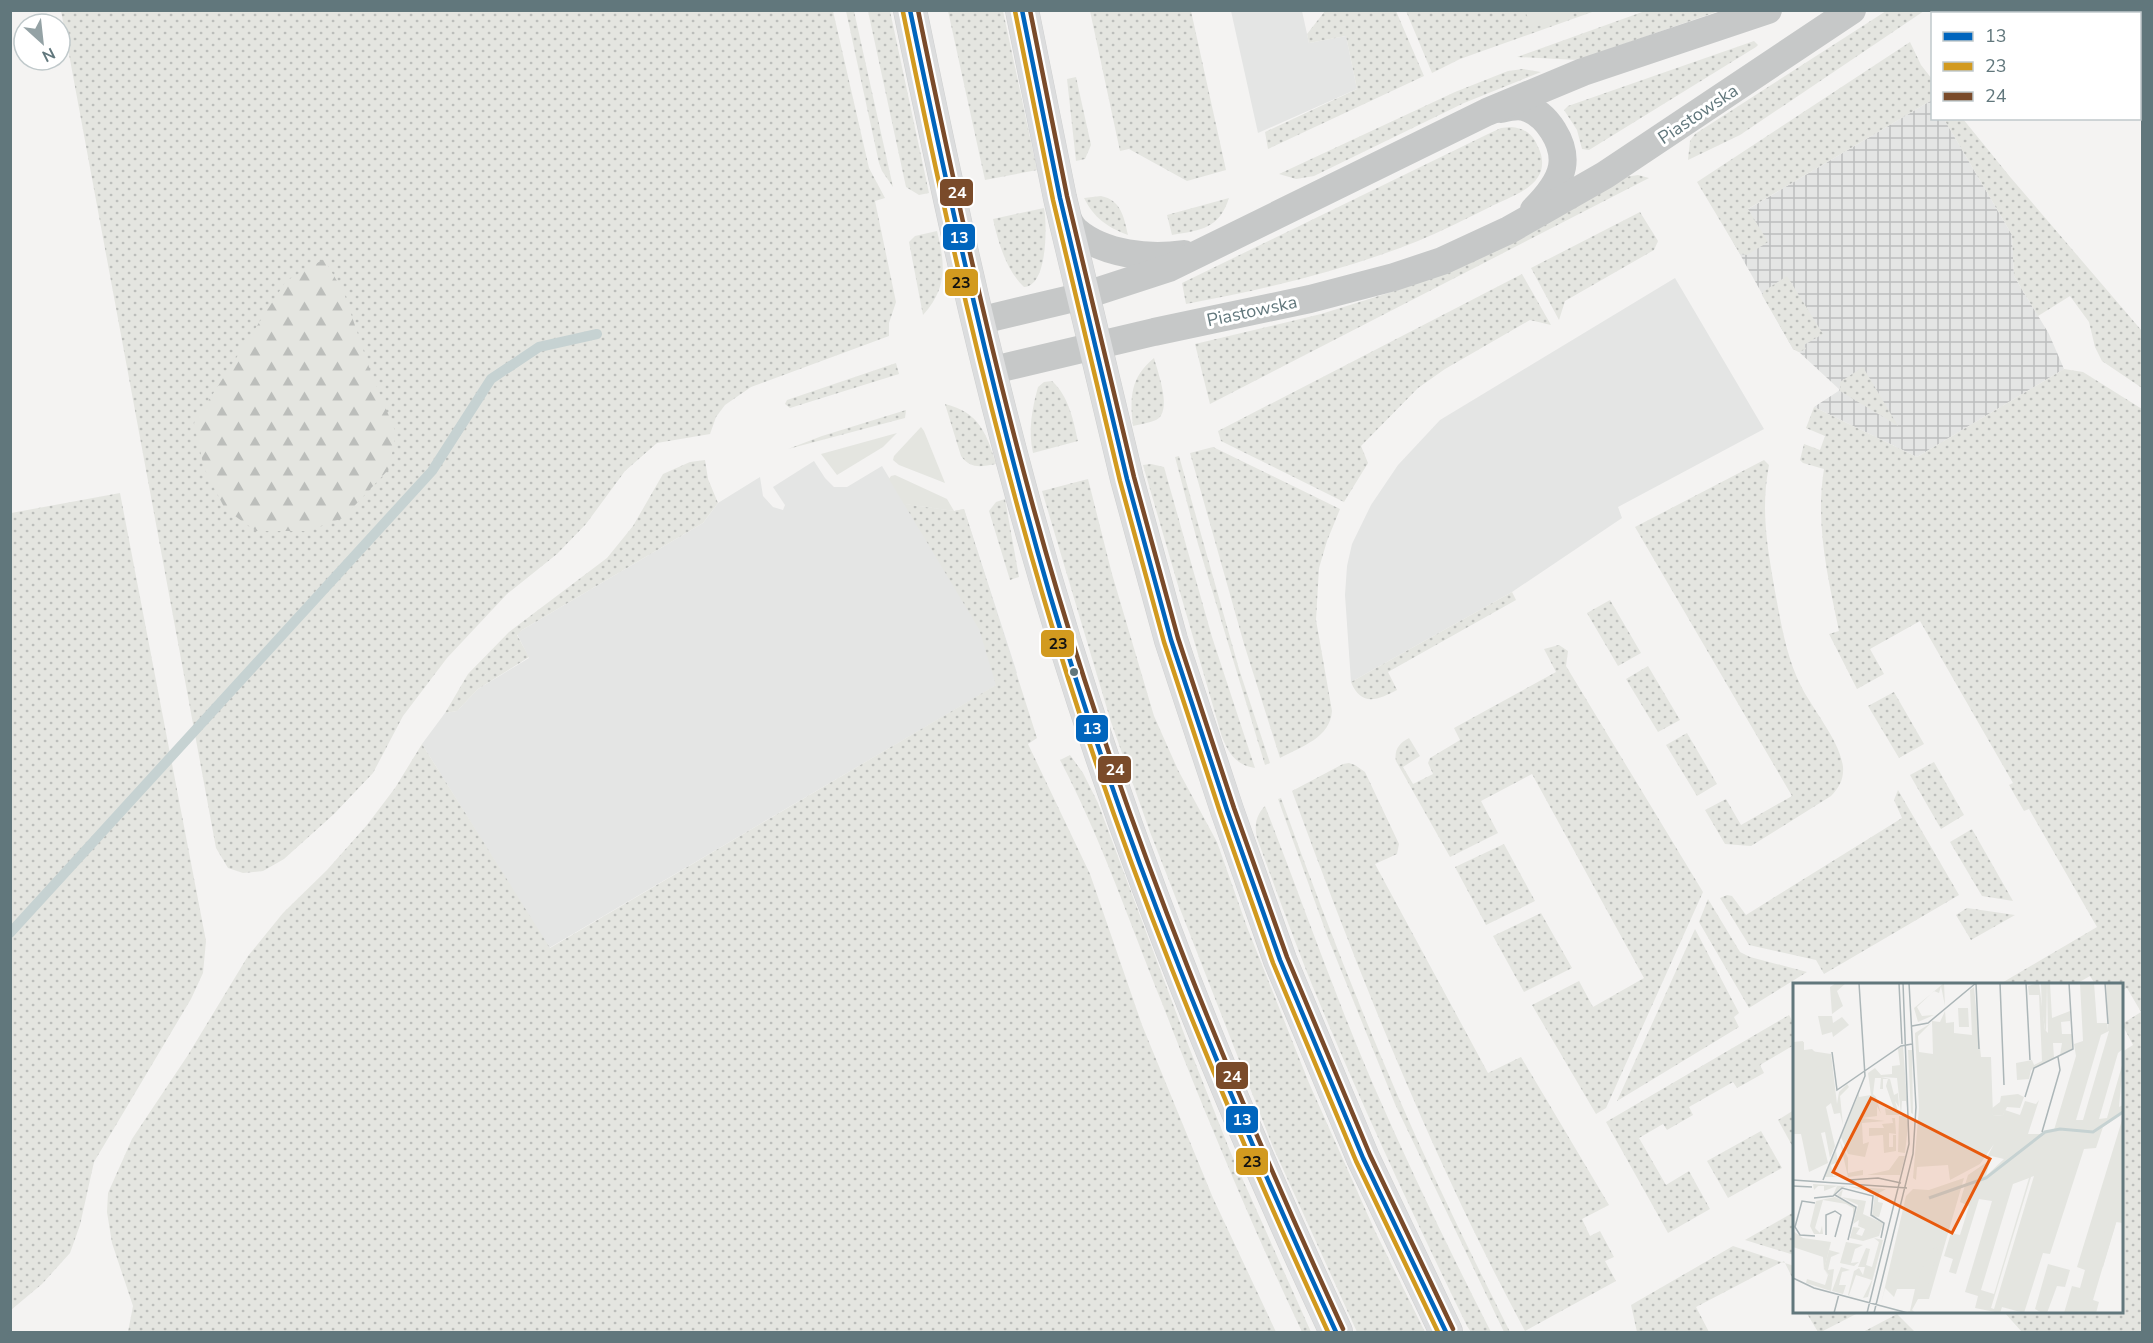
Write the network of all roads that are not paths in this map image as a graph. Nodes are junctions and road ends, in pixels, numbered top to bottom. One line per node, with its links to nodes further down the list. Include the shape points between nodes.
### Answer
1 (910, 10): 10 (street)
2 (1022, 10): 6 (street)
3 (1768, 10): 5 (street, Piastowska, via 1583,72)
4 (1852, 10): 7 (street, Piastowska, via 1655,143)
5 (1487, 112): 7 (street, Piastowska, via 1514,106 1531,109 1550,127 1561,150 1563,164 1551,190); 8 (street, Piastowska)
6 (1064, 212): 8 (street, Piastowska, via 1076,231 1121,251 1149,256); 9 (street)
7 (1509, 230): 11 (street, Piastowska, via 1442,261 1394,277)
8 (1201, 252): 9 (street, Piastowska, via 1143,278)
9 (1083, 296): 10 (street, Piastowska); 11 (street)
10 (978, 321): 12 (street)
11 (1095, 345): 12 (street, Piastowska); 14 (street, via 1171,640 1280,960 1363,1158)
12 (989, 371): 13 (street, via 1075,672 1137,854 1230,1095)
13 (1336, 1332)
14 (1446, 1332)

